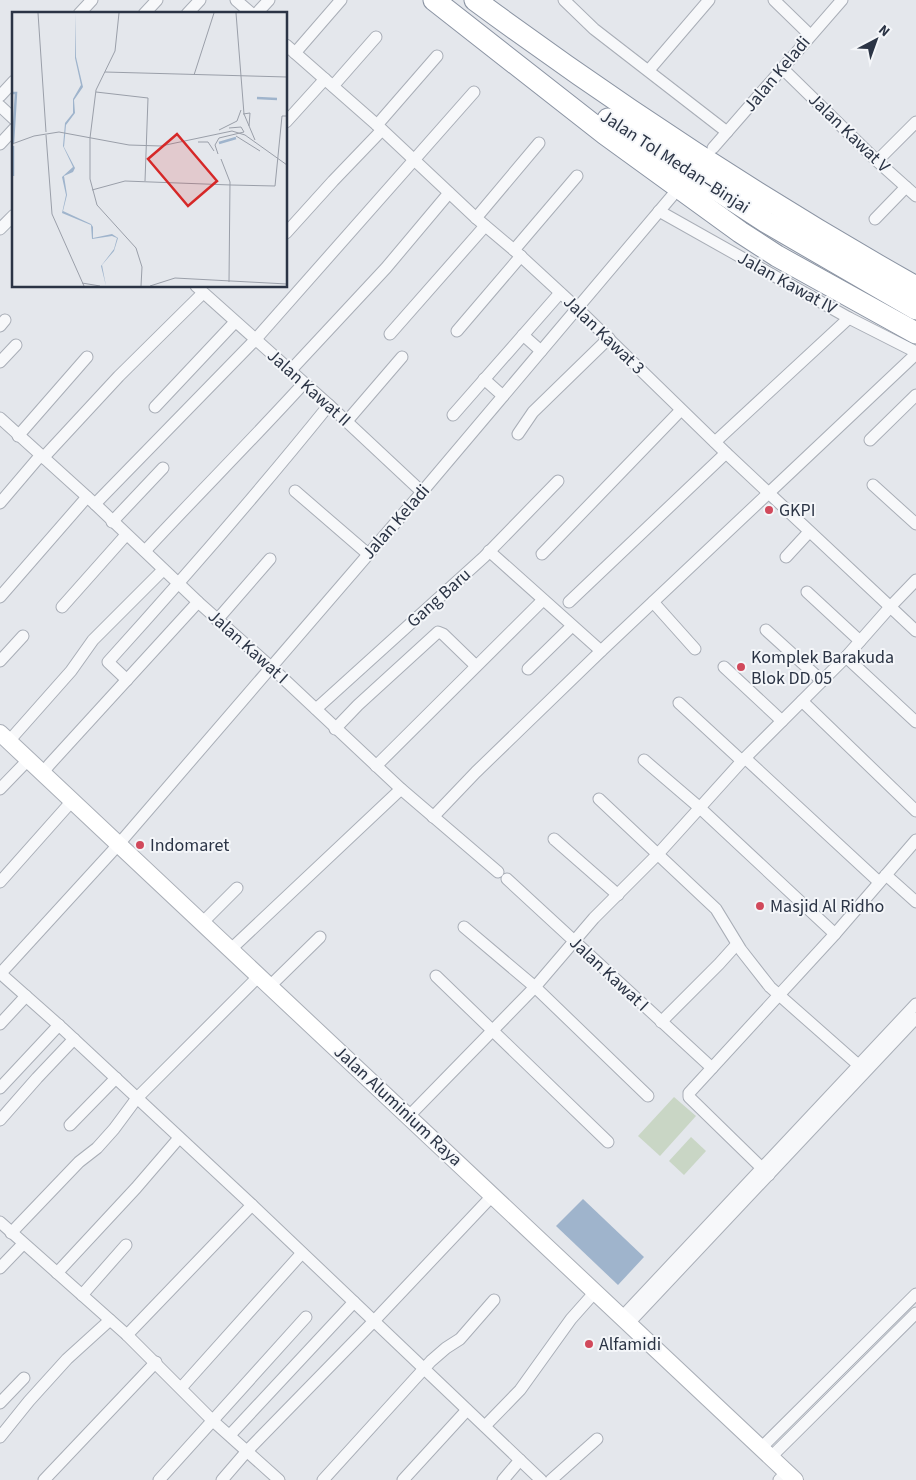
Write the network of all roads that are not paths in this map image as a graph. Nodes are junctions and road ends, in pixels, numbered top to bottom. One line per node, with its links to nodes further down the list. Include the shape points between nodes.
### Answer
1 (92, 0): 14 (street)
2 (158, 0): 15 (street)
3 (200, 0): 16 (street)
4 (236, 0): 17 (street)
5 (269, 0): 18 (street)
6 (341, 0): 21 (street)
7 (434, 0): 64 (highway, via 605,134 740,232)
8 (444, 0): 60 (highway, Jalan Tol Medan–Binjai, via 545,76 703,182 820,255)
9 (475, 0): 53 (highway, Jalan Tol Medan–Binjai, via 558,61 718,168)
10 (564, 0): 23 (street, via 594,29)
11 (709, 0): 23 (street)
12 (774, 0): 19 (street)
13 (842, 0): 19 (street, Jalan Keladi)
14 (81, 12)
15 (146, 12)
16 (189, 12)
17 (250, 12)
18 (258, 12)
19 (810, 35): 24 (street, Jalan Keladi)
20 (376, 37): 26 (street)
21 (289, 49): 26 (street, Jalan Kawat 3)
22 (437, 56): 33 (street)
23 (649, 70): 35 (street)
24 (783, 70): 35 (street, Jalan Keladi); 40 (street, Jalan Kawat V)
25 (12, 83): 28 (street)
26 (329, 83): 31 (street); 33 (street, Jalan Kawat 3)
27 (474, 92): 39 (street)
28 (0, 96)
29 (0, 106): 30 (street)
30 (12, 117)
31 (288, 120)
32 (916, 122): 40 (street)
33 (379, 127): 39 (street, Jalan Kawat 3); 52 (street)
34 (12, 131): 37 (street)
35 (728, 132): 38 (street, Jalan Keladi)
36 (539, 143): 48 (street)
37 (0, 144)
38 (713, 148)
39 (414, 160): 43 (street, Jalan Kawat 3); 68 (street)
40 (877, 161): 42 (street, Jalan Kawat V)
41 (576, 176): 54 (street)
42 (906, 187): 45 (street, Jalan Kawat V); 49 (street)
43 (449, 193): 48 (street, Jalan Kawat 3); 75 (street, via 386,268)
44 (672, 196): 46 (street, Jalan Keladi)
45 (916, 196)
46 (659, 211): 59 (street, Jalan Keladi); 61 (street, Jalan Kawat IV)
47 (12, 217): 51 (street)
48 (476, 218): 50 (street, Jalan Kawat 3)
49 (875, 219)
50 (485, 226): 54 (street, Jalan Kawat 3); 65 (street)
51 (0, 230)
52 (288, 231)
53 (855, 252): 55 (highway); 56 (highway, Jalan Tol Medan–Binjai)
54 (518, 253): 58 (street, Jalan Kawat 3); 63 (street)
55 (916, 278)
56 (916, 287)
57 (200, 289): 62 (street, Jalan Kawat II); 91 (street)
58 (560, 293): 59 (street, Jalan Kawat 3); 66 (street)
59 (578, 308): 67 (street, Jalan Kawat 3); 70 (street, Jalan Keladi)
60 (916, 309)
61 (849, 318): 71 (street, Jalan Kawat IV); 89 (street)
62 (235, 322): 68 (street, Jalan Kawat II); 81 (street)
63 (457, 331)
64 (916, 333)
65 (390, 334)
66 (523, 335): 70 (street); 76 (street)
67 (609, 338): 82 (street, Jalan Kawat 3); 86 (street, via 533,412)
68 (255, 340): 75 (street, Jalan Kawat II); 98 (street)
69 (16, 345): 74 (street)
70 (541, 352): 79 (street, Jalan Keladi)
71 (916, 353): 97 (street)
72 (87, 357): 87 (street)
73 (402, 357): 85 (street)
74 (0, 362)
75 (290, 371): 77 (street, Jalan Kawat II)
76 (484, 379): 79 (street); 83 (street)
77 (304, 383): 80 (street, Jalan Kawat II); 104 (street)
78 (916, 395): 88 (street)
79 (503, 396): 96 (street, Jalan Keladi)
80 (329, 405): 85 (street, Jalan Kawat II); 112 (street)
81 (154, 407)
82 (681, 410): 89 (street, Jalan Kawat 3); 107 (street)
83 (453, 415)
84 (0, 418): 87 (street, Jalan Kawat I)
85 (347, 421): 96 (street, Jalan Kawat II)
86 (518, 434)
87 (18, 436): 91 (street, Jalan Kawat I)
88 (870, 440)
89 (715, 442): 90 (street, Jalan Kawat 3)
90 (726, 453): 97 (street, Jalan Kawat 3); 117 (street)
91 (42, 457): 98 (street, Jalan Kawat I); 99 (street)
92 (163, 468): 100 (street)
93 (558, 482): 105 (street, Gang Baru)
94 (873, 485): 101 (street)
95 (295, 491): 106 (street)
96 (422, 492): 106 (street, Jalan Keladi)
97 (768, 492): 102 (street, Jalan Kawat 3); 118 (street)
98 (91, 501): 100 (street, Jalan Kawat I); 114 (street)
99 (0, 503)
100 (112, 522): 103 (street, Jalan Kawat I)
101 (916, 524)
102 (809, 532): 108 (street); 119 (street, Jalan Kawat 3)
103 (126, 535): 104 (street, Jalan Kawat I); 120 (street)
104 (145, 551): 110 (street, Jalan Kawat I)
105 (489, 551): 115 (street); 139 (street, Gang Baru)
106 (368, 554): 132 (street, Jalan Keladi)
107 (542, 554)
108 (786, 557)
109 (270, 558): 121 (street)
110 (163, 570): 112 (street, Jalan Kawat I); 143 (street, via 93,640 71,671)
111 (916, 580): 119 (street)
112 (179, 584): 116 (street, Jalan Kawat I); 135 (street, via 108,662)
113 (807, 592): 126 (street)
114 (0, 597)
115 (544, 600): 122 (street); 131 (street)
116 (198, 602): 121 (street, Jalan Kawat I); 135 (street)
117 (569, 602)
118 (654, 602): 127 (street); 128 (street)
119 (890, 606): 124 (street, Jalan Kawat 3); 126 (street)
120 (62, 607)
121 (217, 620): 132 (street, Jalan Kawat I)
122 (572, 626): 128 (street); 134 (street)
123 (766, 630): 136 (street)
124 (916, 631)
125 (23, 636): 130 (street)
126 (860, 641): 129 (street)
127 (695, 649)
128 (601, 651): 155 (street)
129 (846, 657): 136 (street); 141 (street)
130 (0, 661)
131 (476, 666): 142 (street, via 444,634 438,632); 147 (street)
132 (271, 667): 139 (street, Jalan Kawat I); 158 (street, Jalan Keladi)
133 (724, 667): 140 (street)
134 (528, 669)
135 (127, 680): 148 (street)
136 (822, 681): 137 (street)
137 (802, 702): 140 (street); 154 (street)
138 (679, 703): 146 (street)
139 (316, 709): 142 (street, Jalan Kawat I)
140 (782, 721): 146 (street)
141 (916, 722)
142 (335, 729): 147 (street, Jalan Kawat I)
143 (4, 737): 144 (main road, Jalan Aluminium Raya)
144 (29, 759): 148 (main road, Jalan Aluminium Raya); 150 (street)
145 (644, 760): 153 (street)
146 (743, 760): 153 (street); 160 (street)
147 (376, 766): 149 (street, Jalan Kawat I)
148 (43, 774): 152 (main road, Jalan Aluminium Raya)
149 (401, 789): 155 (street, Jalan Kawat I); 171 (street)
150 (0, 790)
151 (599, 799): 159 (street)
152 (72, 801): 158 (main road, Jalan Aluminium Raya); 161 (street)
153 (700, 808): 159 (street); 167 (street)
154 (916, 811)
155 (433, 817): 169 (street, Jalan Kawat I)
156 (554, 839): 163 (street)
157 (916, 840): 160 (street)
158 (118, 845): 165 (main road, Jalan Aluminium Raya); 172 (street, Jalan Keladi)
159 (658, 854): 163 (street); 170 (street, via 716,909)
160 (882, 878): 164 (street); 167 (street)
161 (0, 882)
162 (237, 888): 165 (street)
163 (618, 895): 169 (street)
164 (916, 902)
165 (202, 923): 171 (main road, Jalan Aluminium Raya)
166 (464, 927): 175 (street)
167 (835, 934): 176 (street)
168 (320, 937): 174 (street)
169 (574, 942): 175 (street); 179 (street, Jalan Kawat I)
170 (737, 944): 176 (street); 179 (street)
171 (230, 950): 174 (main road, Jalan Aluminium Raya)
172 (0, 973): 177 (street)
173 (436, 976): 182 (street)
174 (264, 981): 189 (street); 190 (main road, Jalan Aluminium Raya)
175 (535, 988): 182 (street); 188 (street)
176 (778, 994): 184 (street); 185 (street)
177 (26, 996): 180 (street); 181 (street)
178 (914, 1012): 185 (street)
179 (661, 1022): 184 (street, Jalan Kawat I)
180 (0, 1024)
181 (59, 1025): 183 (street); 187 (street)
182 (492, 1031): 190 (street); 194 (street)
183 (74, 1039): 186 (street); 191 (street)
184 (712, 1068): 195 (street, via 688,1096)
185 (862, 1068): 195 (street)
186 (116, 1078): 189 (street); 192 (street)
187 (0, 1088)
188 (648, 1096)
189 (137, 1098): 193 (street); 199 (street, via 97,1148 79,1162)
190 (409, 1116): 196 (main road, Jalan Aluminium Raya)
191 (0, 1120)
192 (70, 1124)
193 (179, 1138): 197 (street); 204 (street)
194 (608, 1142)
195 (765, 1171): 213 (street)
196 (493, 1195): 205 (main road, Jalan Aluminium Raya); 214 (street)
197 (252, 1205): 202 (street); 215 (street)
198 (0, 1222): 199 (street)
199 (11, 1233): 200 (street)
200 (23, 1244): 203 (street); 204 (street)
201 (126, 1245): 207 (street)
202 (302, 1253): 209 (street); 219 (street)
203 (0, 1268)
204 (57, 1273): 207 (street)
205 (595, 1292): 213 (main road, Jalan Aluminium Raya); 226 (street, via 570,1320 520,1390)
206 (916, 1294): 221 (street)
207 (82, 1295): 212 (street)
208 (494, 1300): 217 (street, via 460,1339 438,1354)
209 (354, 1302): 214 (street); 227 (street)
210 (916, 1312): 223 (street)
211 (306, 1317): 225 (street)
212 (110, 1320): 215 (street); 224 (street, via 66,1359)
213 (625, 1320): 231 (main road, Jalan Aluminium Raya)
214 (374, 1321): 217 (street); 230 (street)
215 (127, 1335): 216 (street)
216 (156, 1362): 219 (street); 234 (street)
217 (425, 1369): 222 (street); 238 (street)
218 (24, 1378): 220 (street)
219 (180, 1388): 225 (street)
220 (1, 1401): 224 (street)
221 (806, 1403): 223 (street); 231 (street)
222 (467, 1410): 226 (street); 239 (street)
223 (816, 1413): 231 (street)
224 (19, 1414): 228 (street)
225 (213, 1421): 227 (street); 235 (street)
226 (485, 1426): 232 (street)
227 (230, 1435): 230 (street)
228 (0, 1437)
229 (598, 1439): 242 (street)
230 (247, 1451): 236 (street); 237 (street)
231 (765, 1454): 233 (main road, Jalan Aluminium Raya)
232 (520, 1460): 240 (street); 241 (street)
233 (786, 1478)
234 (44, 1480)
235 (159, 1480)
236 (222, 1480)
237 (279, 1480)
238 (323, 1480)
239 (403, 1480)
240 (502, 1480)
241 (541, 1480)
242 (552, 1480)

